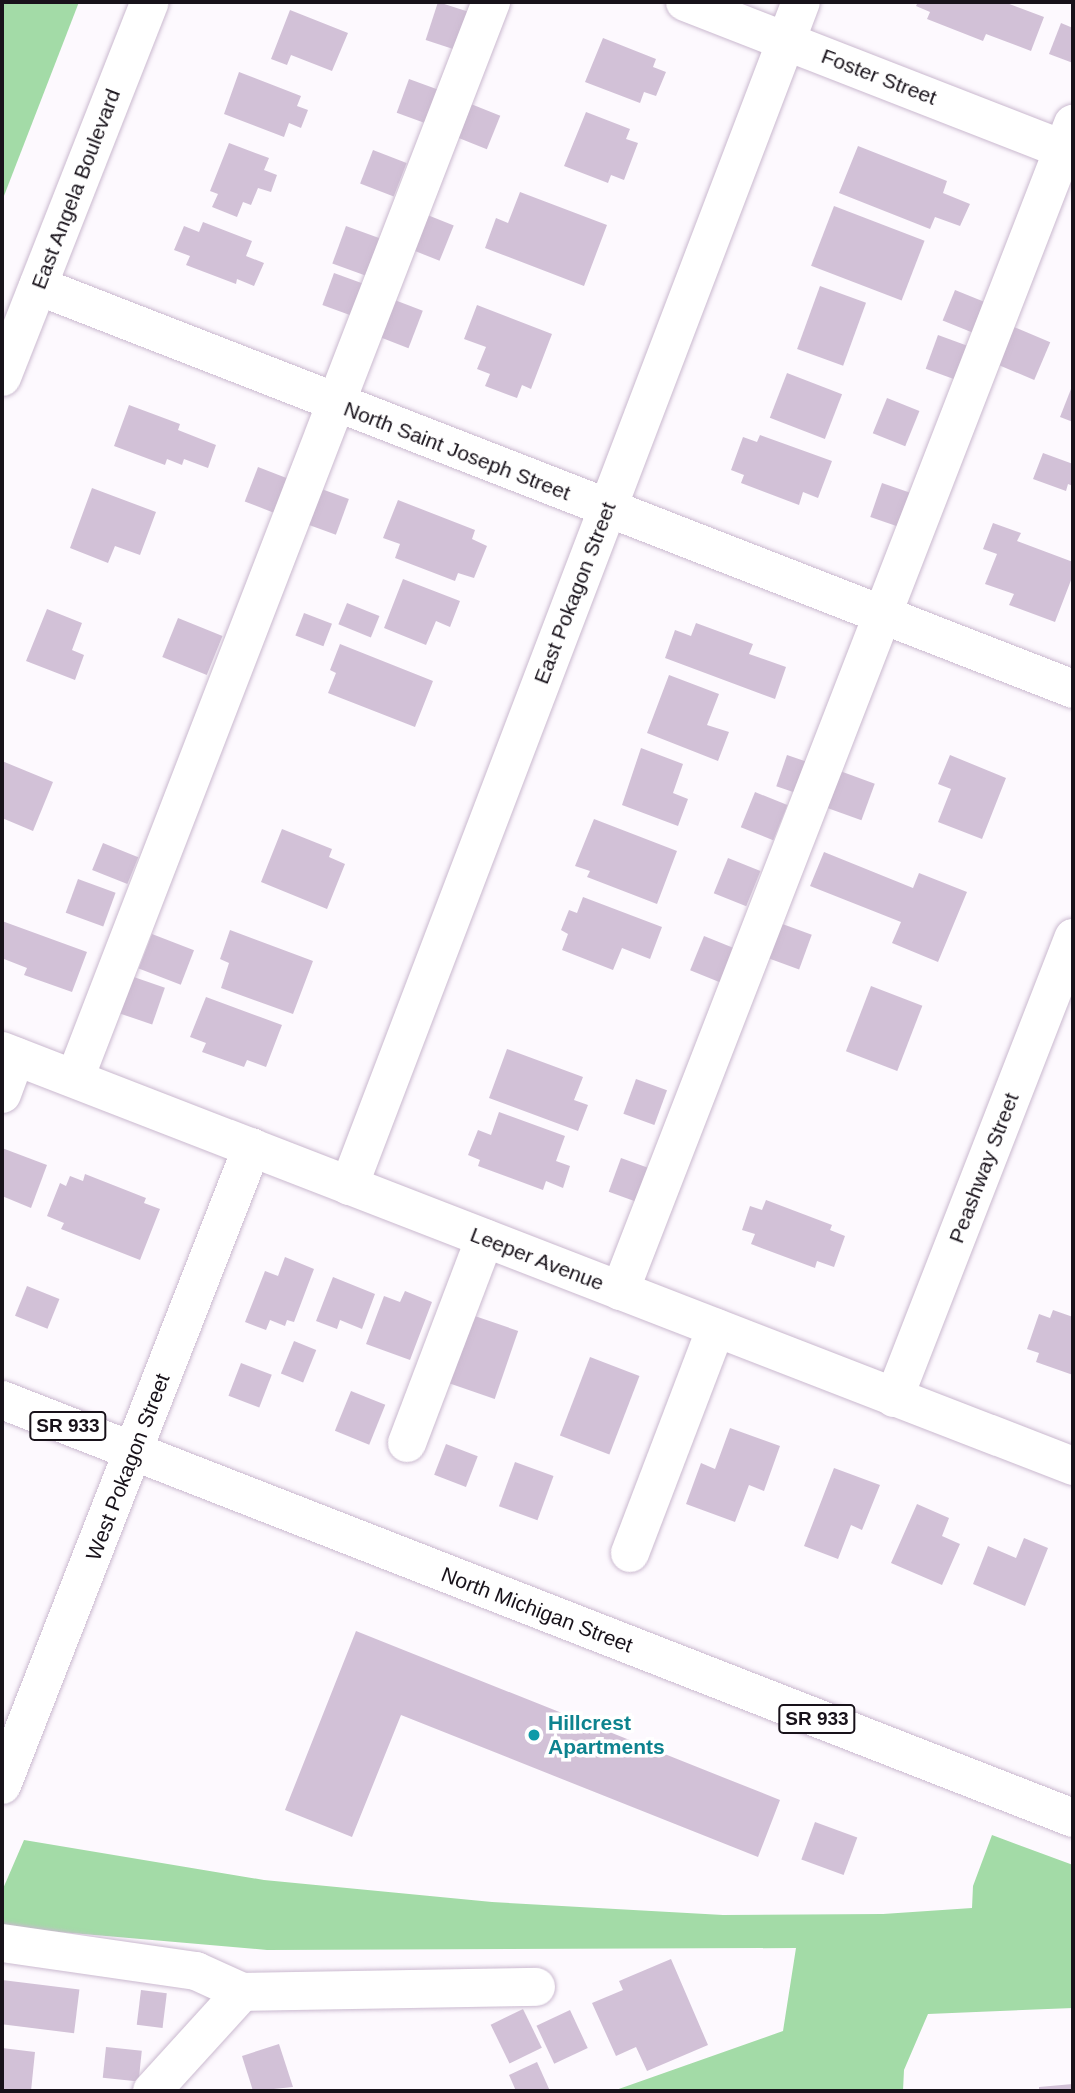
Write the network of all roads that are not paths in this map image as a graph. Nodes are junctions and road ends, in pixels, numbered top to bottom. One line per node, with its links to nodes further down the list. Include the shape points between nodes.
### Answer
1 (150, 2): 7 (street, East Angela Boulevard)
2 (491, 2): 9 (street)
3 (685, 2): 5 (street, Foster Street)
4 (801, 2): 5 (street, East Pokagon Street)
5 (786, 41): 6 (street, Foster Street); 10 (street, East Pokagon Street)
6 (1070, 142): 11 (street)
7 (38, 286): 8 (street, East Angela Boulevard); 9 (street, North Saint Joseph Street)
8 (2, 377)
9 (336, 404): 10 (street, North Saint Joseph Street); 15 (street)
10 (606, 510): 11 (street, North Saint Joseph Street); 18 (street, East Pokagon Street)
11 (883, 614): 12 (street, North Saint Joseph Street); 20 (street)
12 (1073, 689)
13 (1073, 938): 22 (street, Peashway Street)
14 (9, 1053): 15 (street, Leeper Avenue); 16 (street)
15 (75, 1078): 17 (street, Leeper Avenue)
16 (2, 1094)
17 (252, 1147): 18 (street, Leeper Avenue); 25 (street, West Pokagon Street)
18 (349, 1186): 19 (street, Leeper Avenue)
19 (485, 1238): 20 (street, Leeper Avenue); 24 (street)
20 (620, 1291): 21 (street, Leeper Avenue)
21 (716, 1328): 22 (street, Leeper Avenue); 27 (street)
22 (894, 1398): 26 (street, Leeper Avenue)
23 (2, 1400): 25 (street, North Michigan Street / SR 933)
24 (407, 1443)
25 (134, 1453): 28 (street, West Pokagon Street); 29 (street, North Michigan Street / SR 933)
26 (1073, 1466)
27 (630, 1553)
28 (2, 1785)
29 (1073, 1818)
30 (2, 1943): 32 (street, via 196,1971)
31 (536, 1987): 32 (street)
32 (242, 1992): 33 (street)
33 (152, 2091)

